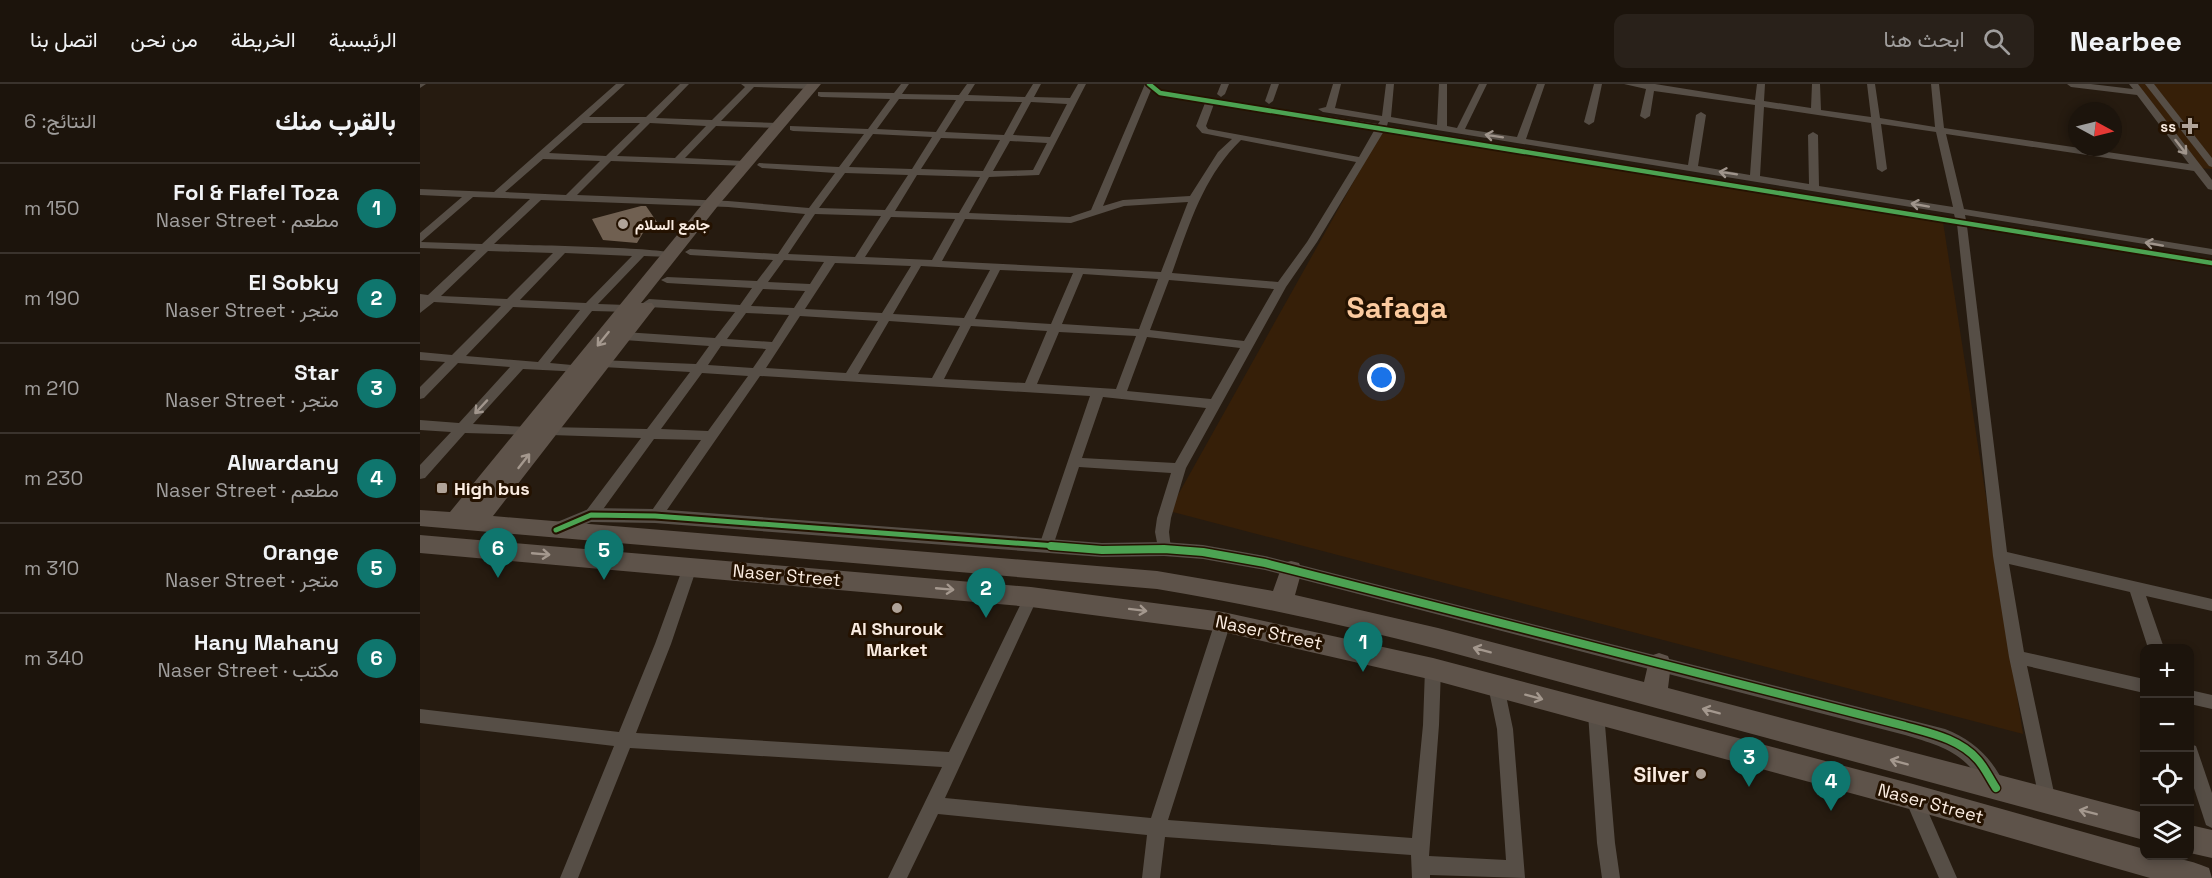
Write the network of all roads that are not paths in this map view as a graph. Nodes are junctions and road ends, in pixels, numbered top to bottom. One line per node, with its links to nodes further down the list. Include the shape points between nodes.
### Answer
1 (621, 84): 41 (street)
2 (685, 84): 42 (street)
3 (745, 84): 4 (street)
4 (752, 84): 27 (street); 45 (street)
5 (905, 84): 30 (street)
6 (971, 84): 31 (street)
7 (1037, 84): 33 (street)
8 (1082, 84): 34 (street)
9 (1149, 84): 32 (street, via 1166,94); 81 (street)
10 (1168, 84): 28 (street)
11 (1275, 84): 35 (street)
12 (1336, 84): 37 (street)
13 (1390, 84): 46 (street)
14 (1443, 84): 48 (street)
15 (1483, 84): 49 (street)
16 (1541, 84): 57 (street)
17 (1598, 84): 44 (street)
18 (1628, 84): 26 (street)
19 (1761, 84): 36 (street)
20 (1816, 84): 38 (street)
21 (1871, 84): 43 (street)
22 (1935, 84): 50 (street)
23 (2071, 84): 29 (street)
24 (2133, 84): 29 (street)
25 (2149, 84): 63 (street)
26 (1651, 86): 36 (street); 40 (street)
27 (819, 87): 30 (street); 47 (main road)
28 (1223, 89): 35 (street)
29 (2140, 93): 65 (street, one-way to 65)
30 (896, 97): 31 (street); 51 (street)
31 (961, 99): 33 (street); 52 (street)
32 (1211, 100): 46 (street); 55 (street, via 1201,129)
33 (1028, 101): 34 (street); 54 (street)
34 (1074, 101): 56 (street)
35 (1269, 101): 37 (street)
36 (1760, 104): 38 (street); 70 (street)
37 (1330, 110): 46 (street)
38 (1816, 113): 43 (street)
39 (1701, 115): 64 (street)
40 (1645, 116)
41 (581, 120): 42 (street); 58 (street)
42 (646, 120): 45 (street); 59 (street)
43 (1875, 121): 50 (street); 66 (street)
44 (1589, 122)
45 (713, 123): 47 (street); 61 (street)
46 (1384, 123): 48 (street); 60 (street); 84 (street, via 1854,204)
47 (786, 127): 51 (street); 62 (main road)
48 (1442, 127): 49 (street)
49 (1460, 130): 57 (street, one-way to 49)
50 (1940, 130): 65 (street); 84 (street)
51 (871, 131): 52 (street); 67 (street)
52 (938, 134): 54 (street); 68 (street)
53 (1813, 135): 71 (street)
54 (1008, 137): 56 (street); 69 (street)
55 (1239, 137): 60 (street); 77 (street, via 1221,154)
56 (1054, 140): 69 (street, via 1037,172)
57 (1521, 140): 64 (street)
58 (541, 156): 59 (street); 75 (street)
59 (608, 158): 61 (street); 78 (street)
60 (1362, 160): 104 (street)
61 (677, 162): 62 (street)
62 (753, 164): 67 (street); 79 (main road)
63 (2212, 164)
64 (1693, 167): 70 (street, one-way to 64)
65 (2197, 168): 72 (street)
66 (1882, 169)
67 (841, 170): 68 (street); 80 (street)
68 (914, 172): 69 (street); 82 (street)
69 (987, 174): 83 (street)
70 (1755, 177): 71 (street)
71 (1814, 187): 84 (street, one-way to 71)
72 (2212, 187)
73 (420, 192): 74 (street)
74 (471, 194): 75 (street); 85 (street)
75 (495, 196): 76 (street)
76 (537, 198): 78 (street); 87 (street)
77 (1195, 198): 81 (street, via 1123,203); 101 (street)
78 (567, 199): 79 (street)
79 (719, 204): 80 (street); 90 (main road); 92 (main road)
80 (812, 211): 82 (street); 93 (street)
81 (1096, 211): 83 (street, via 1071,220)
82 (887, 214): 83 (street); 95 (street)
83 (963, 216): 98 (street)
84 (1961, 218): 91 (street, one-way to 84); 97 (street); 154 (street)
85 (420, 239)
86 (420, 245): 87 (street)
87 (486, 247): 88 (street); 106 (street)
88 (562, 250): 89 (street); 107 (street)
89 (642, 252): 92 (street); 109 (street)
90 (690, 252): 93 (street); 102 (main road)
91 (2212, 252)
92 (670, 254): 111 (main road)
93 (781, 257): 94 (street); 103 (street)
94 (831, 260): 95 (street); 105 (street)
95 (858, 260): 96 (street)
96 (918, 263): 98 (street); 114 (street)
97 (2212, 263)
98 (935, 264): 99 (street)
99 (996, 268): 100 (street); 115 (street)
100 (1079, 271): 101 (street); 116 (street)
101 (1164, 275): 104 (street); 117 (street)
102 (667, 280): 103 (street); 108 (main road)
103 (760, 286): 105 (street); 112 (street)
104 (1281, 286): 120 (street)
105 (814, 288): 113 (street)
106 (426, 298): 107 (street); 110 (street)
107 (513, 302): 109 (street); 123 (street)
108 (649, 303): 112 (street); 118 (main road)
109 (588, 308): 111 (street); 126 (street)
110 (420, 309)
111 (627, 309): 127 (main road, one-way to 127)
112 (743, 309): 113 (street); 119 (street)
113 (796, 313): 114 (street); 121 (street)
114 (886, 316): 115 (street); 130 (street)
115 (966, 324): 116 (street); 131 (street)
116 (1055, 329): 117 (street); 132 (street)
117 (1142, 333): 120 (street); 134 (street)
118 (624, 336): 119 (street); 124 (main road)
119 (718, 340): 121 (street); 128 (street)
120 (1248, 345): 136 (street)
121 (775, 346): 129 (street)
122 (420, 356): 123 (street)
123 (456, 358): 125 (street); 135 (street)
124 (603, 363): 128 (street); 138 (main road)
125 (520, 364): 126 (street); 139 (street, one-way to 139)
126 (541, 366): 127 (street)
127 (579, 369): 140 (main road)
128 (697, 369): 129 (street); 141 (street)
129 (756, 372): 130 (street); 142 (street)
130 (850, 377): 131 (street)
131 (936, 382): 132 (street)
132 (1029, 388): 133 (street)
133 (1098, 392): 134 (street); 143 (street)
134 (1120, 394): 136 (street)
135 (420, 395)
136 (1214, 404): 144 (street)
137 (420, 425): 139 (street)
138 (551, 429): 141 (street); 149 (main road, one-way to 138)
139 (460, 430): 140 (street); 145 (street)
140 (528, 432): 149 (main road)
141 (649, 434): 142 (street); 146 (street)
142 (710, 436): 147 (street)
143 (1073, 462): 144 (street); 152 (street)
144 (1179, 468): 153 (street, via 1164,518)
145 (420, 474)
146 (591, 515): 147 (street); 150 (street)
147 (656, 516): 152 (street)
148 (420, 518): 149 (main road, Naser Street)
149 (465, 522): 150 (main road, Naser Street)
150 (556, 530): 155 (main road, Naser Street)
151 (420, 544): 157 (main road, Naser Street, one-way to 157)
152 (1046, 546): 153 (street, via 1124,551)
153 (1164, 549): 158 (street, via 1203,552)
154 (2000, 556): 161 (street); 167 (street)
155 (878, 557): 156 (main road, Naser Street); 159 (main road, via 868,569)
156 (908, 559): 160 (main road, via 906,573); 163 (main road, Naser Street, via 1157,580)
157 (690, 567): 159 (main road, Naser Street); 177 (street)
158 (1291, 570): 163 (main road); 168 (street)
159 (866, 582): 160 (main road, Naser Street)
160 (894, 584): 162 (main road, Naser Street, one-way to 162)
161 (2136, 587): 164 (street); 166 (street)
162 (1031, 597): 165 (main road, Naser Street, one-way to 165); 178 (street)
163 (1282, 601): 172 (main road, Naser Street, one-way to 163)
164 (2212, 605)
165 (1223, 621): 169 (main road, Naser Street); 186 (street)
166 (2155, 644)
167 (2018, 657): 170 (street); 182 (street)
168 (1659, 664): 172 (main road); 180 (street, via 1945,738 1978,760)
169 (1433, 669): 171 (main road, Naser Street); 189 (street)
170 (2140, 685)
171 (1496, 687): 175 (main road, Naser Street, one-way to 175); 190 (street, via 1505,729)
172 (1654, 696): 180 (main road, Naser Street, one-way to 172)
173 (2194, 698): 174 (street)
174 (2212, 702)
175 (1596, 713): 181 (main road, Naser Street); 194 (street)
176 (420, 716): 177 (street)
177 (624, 740): 178 (street); 191 (street)
178 (953, 760): 183 (street)
179 (2194, 764): 184 (street)
180 (1996, 788): 182 (main road, Naser Street)
181 (1913, 797): 195 (street); 196 (main road, Naser Street)
182 (2047, 802): 185 (main road, Naser Street, one-way to 182)
183 (934, 805): 186 (street); 192 (street)
184 (2212, 819)
185 (2140, 826)
186 (1157, 828): 189 (street, via 1300,841); 193 (street)
187 (2194, 840): 188 (main road)
188 (2212, 844)
189 (1420, 863): 190 (street)
190 (1515, 874)
191 (569, 878)
192 (897, 878)
193 (1151, 878)
194 (1611, 878)
195 (1948, 878)
196 (2199, 878)

